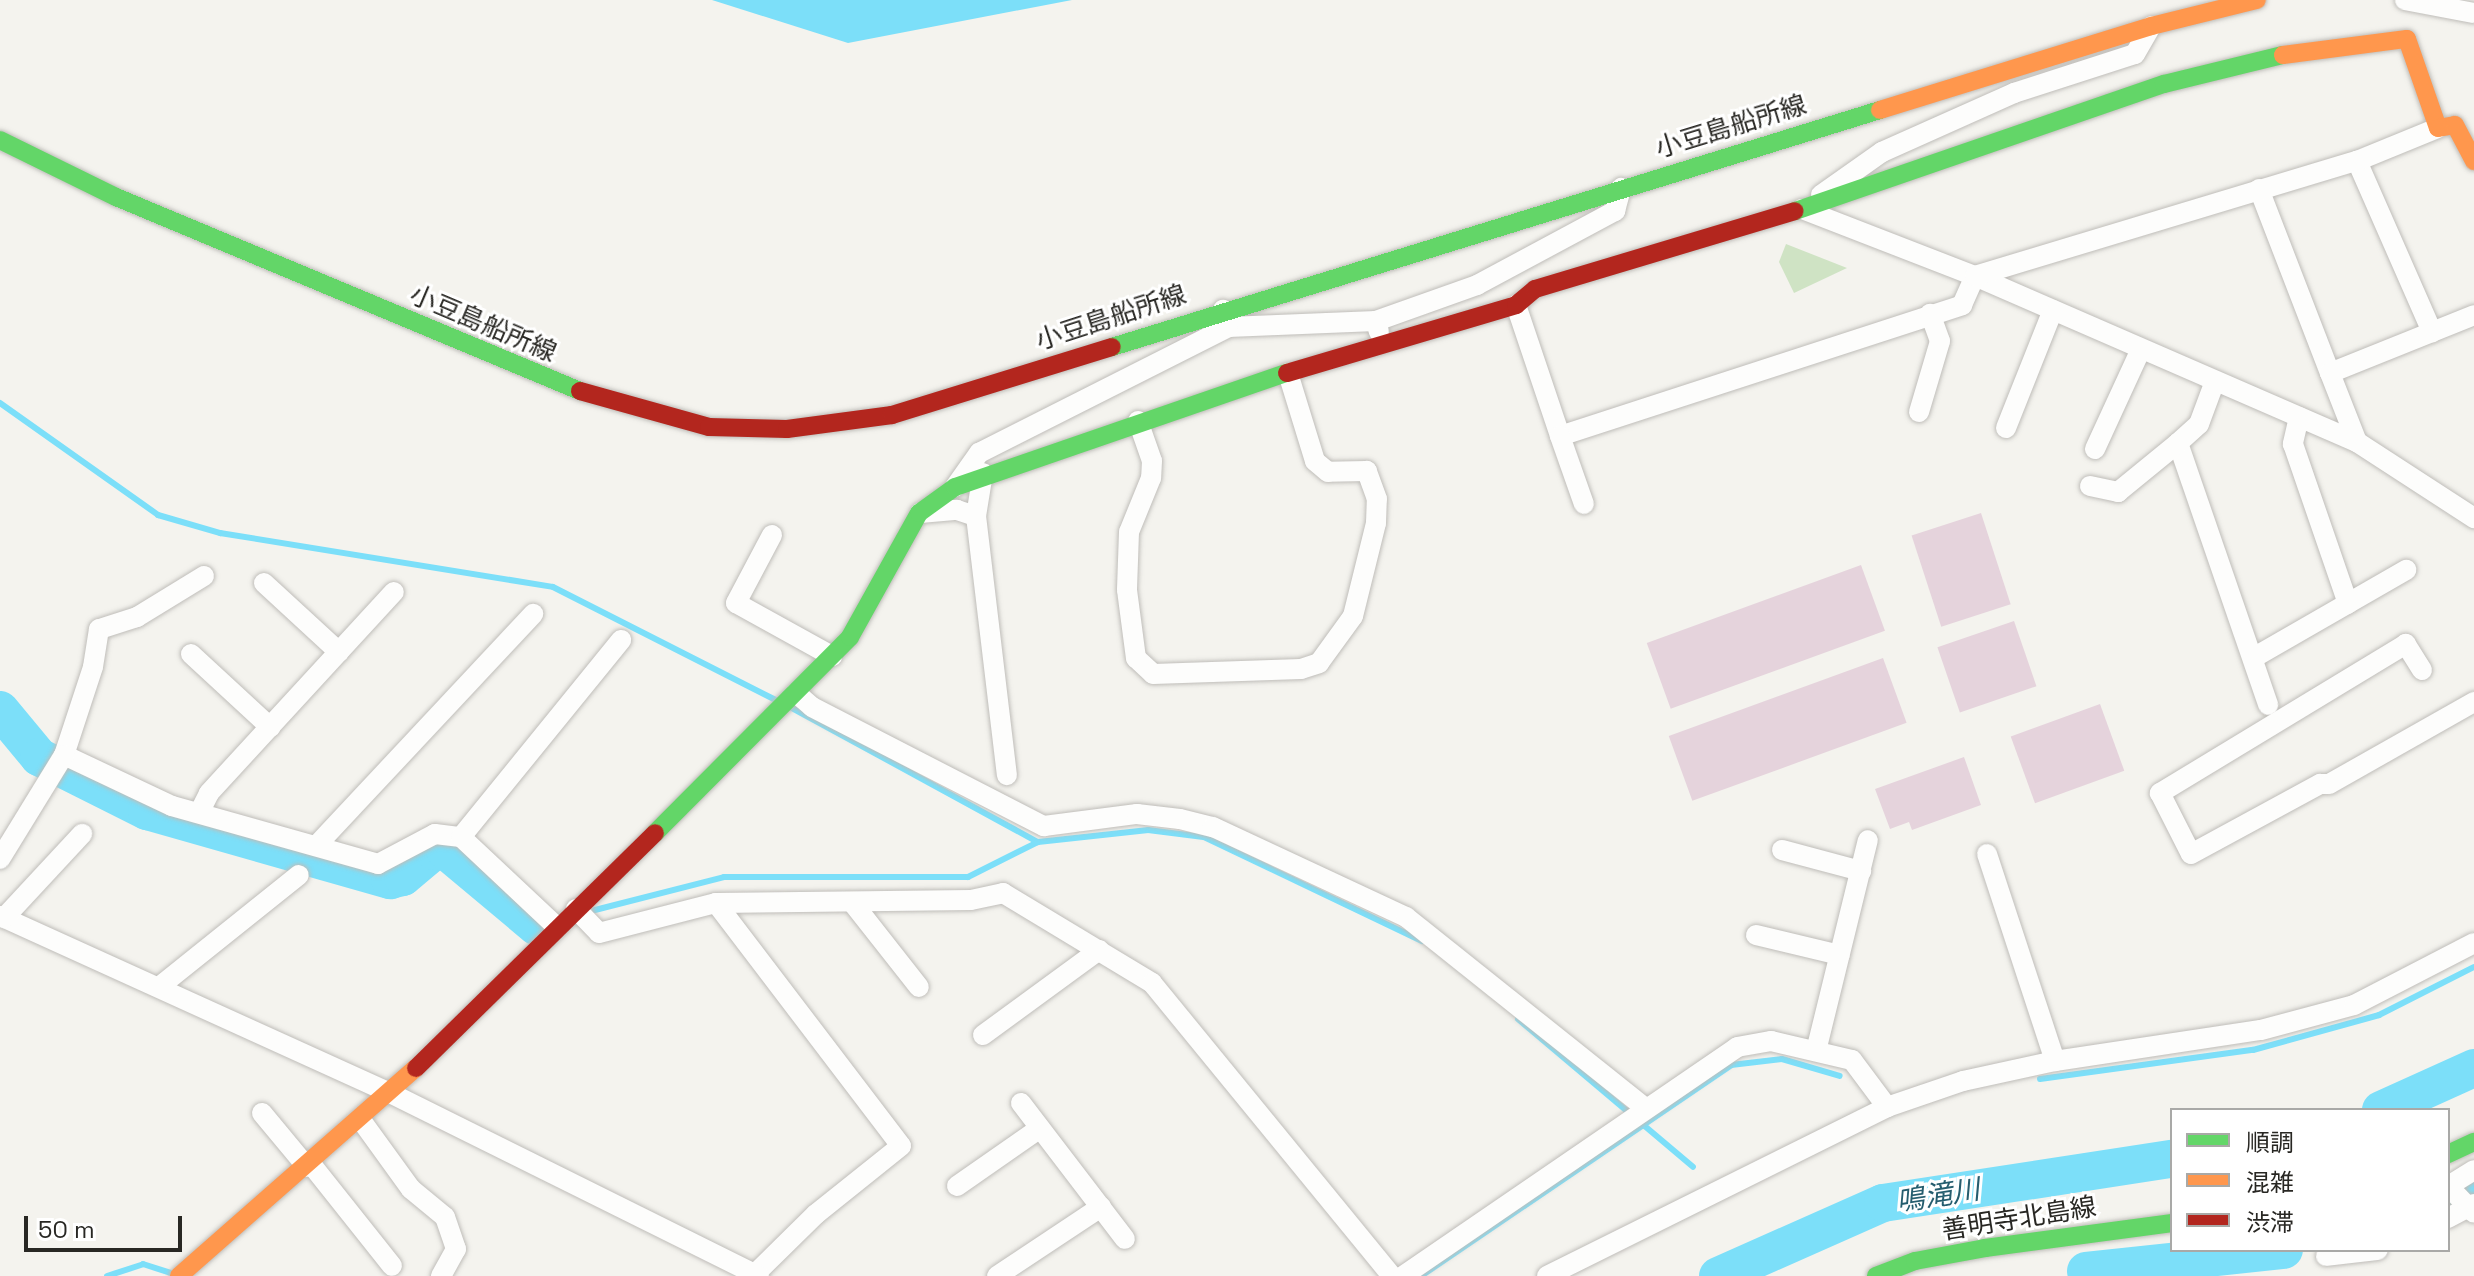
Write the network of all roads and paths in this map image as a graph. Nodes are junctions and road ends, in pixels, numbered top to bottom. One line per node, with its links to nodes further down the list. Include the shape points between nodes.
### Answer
1 (2257, 0): 4 (street, 小豆島船所線)
2 (2405, 0): 3 (street)
3 (2474, 13)
4 (2151, 26): 9 (street, 小豆島船所線); 11 (street, via 2135,54 2014,93 1882,152)
5 (2438, 128): 7 (street); 8 (street, via 2455,125); 11 (street, via 2407,39 2263,57 2164,84)
6 (0, 140): 17 (street, 小豆島船所線, via 116,197 545,379 633,410 709,427 787,429 892,415)
7 (2357, 161): 10 (street); 19 (street)
8 (2474, 161)
9 (1621, 188): 17 (street, 小豆島船所線); 18 (street, via 1615,211 1477,285)
10 (2259, 189): 12 (street); 23 (street)
11 (1802, 209): 12 (street); 13 (street, via 1535,289)
12 (1975, 276): 14 (street); 15 (street, via 1962,305)
13 (1516, 305): 20 (street); 29 (street)
14 (2053, 310): 21 (street); 28 (street)
15 (1930, 314): 25 (street, via 1940,341); 29 (street)
16 (2474, 315): 19 (street)
17 (1225, 318): 18 (street); 35 (street, via 979,453)
18 (1376, 321): 20 (street)
19 (2432, 332): 23 (street)
20 (1382, 343): 22 (street)
21 (2141, 349): 24 (street); 32 (street)
22 (1288, 373): 27 (street); 27 (street, via 1315,461 1328,472 1367,471 1377,499 1353,616 1319,663 1301,669 1153,674 1136,658 1127,590 1129,532 1151,478 1152,461)
23 (2330, 373): 30 (street)
24 (2215, 381): 26 (street); 31 (street, via 2199,424)
25 (1919, 412)
26 (2299, 417): 30 (street); 45 (street, via 2293,444)
27 (1138, 421): 33 (street)
28 (2006, 428)
29 (1560, 436): 36 (street)
30 (2357, 442): 39 (street)
31 (2178, 443): 34 (street, via 2118,492); 51 (street)
32 (2095, 449)
33 (983, 473): 35 (street); 38 (street)
34 (2090, 486)
35 (955, 487): 37 (street)
36 (1584, 504)
37 (919, 513): 38 (street, via 957,510); 50 (street, via 850,637)
38 (976, 516): 58 (street)
39 (2474, 518)
40 (772, 535): 50 (street, via 736,603)
41 (2406, 570): 45 (street)
42 (204, 576): 57 (street, via 137,617 99,629 93,667)
43 (264, 583): 48 (street)
44 (394, 592): 48 (street)
45 (2348, 604): 51 (street)
46 (533, 614): 63 (street)
47 (621, 640): 61 (street)
48 (339, 652): 56 (street)
49 (191, 654): 56 (street)
50 (832, 656): 53 (street)
51 (2253, 658): 55 (street)
52 (2422, 670): 54 (street, via 2406,644 2160,793 2191,854)
53 (793, 696): 71 (street); 87 (street, via 1044,826 1137,814 1213,827 1406,917)
54 (2474, 702)
55 (2268, 705)
56 (270, 727): 59 (street, via 209,793)
57 (58, 765): 59 (street); 66 (street)
58 (1007, 775)
59 (199, 813): 63 (street)
60 (82, 834): 72 (street)
61 (461, 837): 63 (street, via 435,834 378,864); 73 (street)
62 (1868, 840): 67 (street)
63 (316, 846)
64 (1782, 850): 67 (street)
65 (1987, 854): 82 (street)
66 (0, 859)
67 (1861, 871): 77 (street)
68 (299, 875): 78 (street)
69 (852, 902): 70 (street); 76 (street, via 971,900 1003,893); 79 (street)
70 (716, 903): 71 (street, via 599,933); 106 (street, via 901,1146 816,1214)
71 (576, 909): 73 (street)
72 (2, 917): 78 (street)
73 (557, 927): 83 (street)
74 (1756, 935): 77 (street)
75 (2474, 943): 82 (street, via 2354,1005 2261,1030)
76 (1099, 950): 80 (street); 109 (street, via 1152,983)
77 (1840, 955): 81 (street)
78 (159, 987): 83 (street)
79 (919, 987)
80 (983, 1035)
81 (1816, 1051): 85 (street, via 1852,1060); 87 (street, via 1771,1041 1737,1047)
82 (2055, 1061): 85 (street, via 1963,1081)
83 (390, 1093): 88 (street); 106 (street)
84 (1021, 1103): 89 (street)
85 (1887, 1107): 111 (street)
86 (262, 1113): 92 (street)
87 (1635, 1113): 110 (street)
88 (361, 1120): 92 (street); 107 (street, via 411,1189 445,1217 456,1249)
89 (1040, 1128): 95 (street); 97 (street)
90 (2474, 1142): 91 (street)
91 (2450, 1153)
92 (309, 1165): 104 (street); 105 (street)
93 (2474, 1170): 94 (street)
94 (2450, 1184)
95 (957, 1186)
96 (2450, 1186): 98 (street)
97 (1101, 1207): 101 (street); 108 (street)
98 (2472, 1208): 99 (street)
99 (2450, 1217)
100 (2170, 1223): 112 (street, 善明寺北島線, via 1985,1248 1915,1261)
101 (1125, 1239)
102 (2361, 1252): 103 (street)
103 (2326, 1256)
104 (392, 1266)
105 (180, 1274)
106 (757, 1275)
107 (441, 1276)
108 (997, 1276)
109 (1392, 1276)
110 (1403, 1276)
111 (1547, 1276)
112 (1876, 1276)

